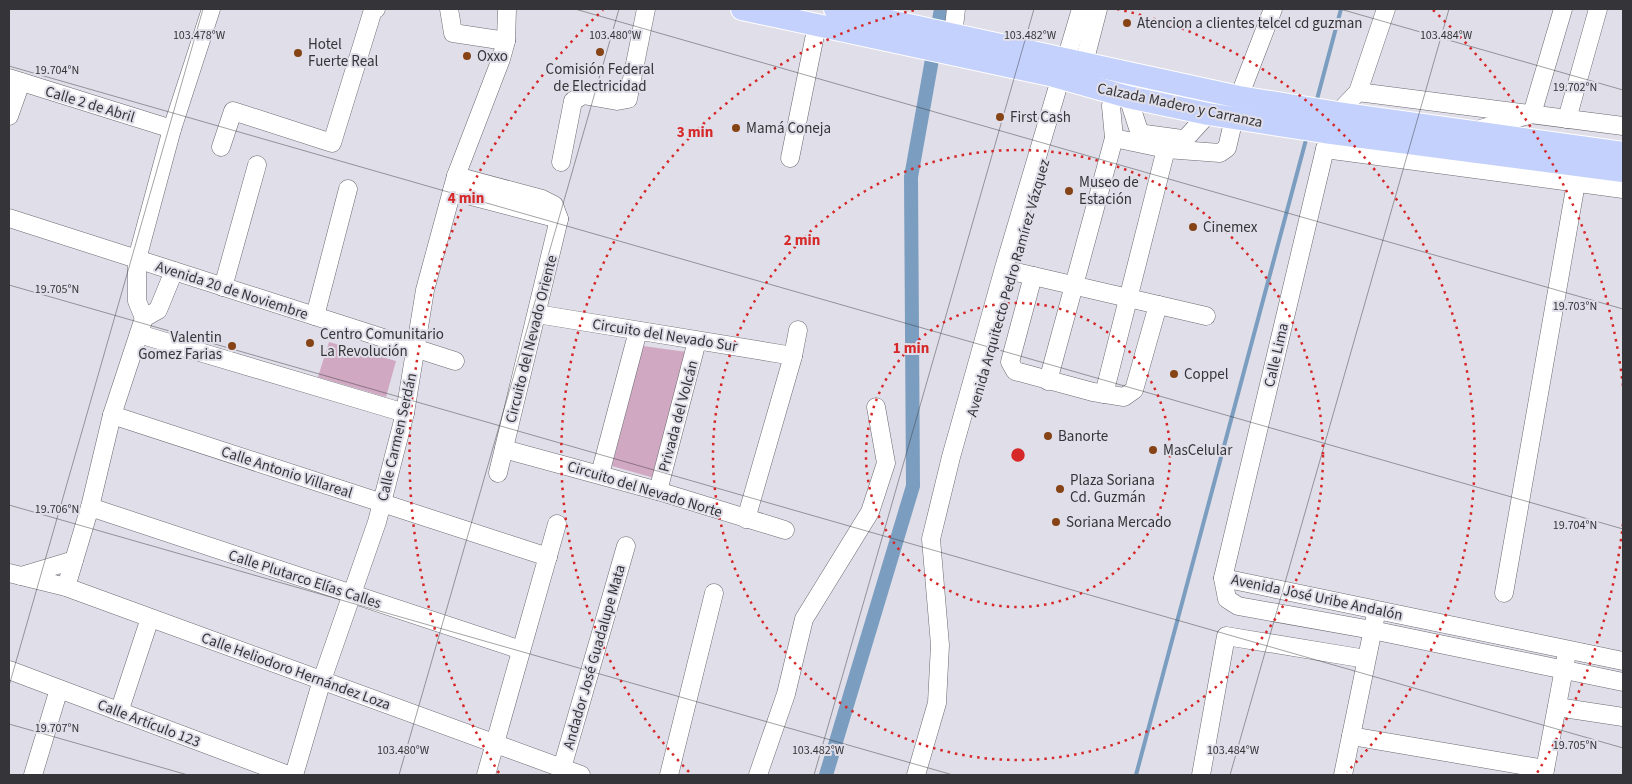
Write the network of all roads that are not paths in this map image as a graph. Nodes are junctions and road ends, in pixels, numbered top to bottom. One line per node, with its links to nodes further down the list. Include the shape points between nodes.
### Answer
1 (211, 9): 34 (street)
2 (376, 9): 37 (street, via 372,10 332,143 232,111)
3 (449, 9): 19 (street, via 453,33)
4 (507, 9): 19 (street, Calle Carmen Serdán)
5 (646, 9): 41 (street, via 628,99 616,101 583,95 573,101)
6 (742, 9): 15 (main road, Calzada Madero y Carranza)
7 (956, 9): 18 (street)
8 (1082, 9): 20 (street, Avenida Arquitecto Pedro Ramírez Vázquez)
9 (1098, 9): 20 (street, Avenida Arquitecto Pedro Ramírez Vázquez)
10 (1273, 9): 25 (street)
11 (1386, 9): 23 (street)
12 (1563, 9): 27 (street)
13 (1598, 9): 31 (street)
14 (844, 10): 17 (main road, Calzada Madero y Carranza)
15 (776, 12): 16 (main road, Calzada Madero y Carranza)
16 (817, 25): 17 (main road, Calzada Madero y Carranza); 40 (street)
17 (890, 31): 18 (main road, Calzada Madero y Carranza)
18 (940, 40): 20 (main road, Calzada Madero y Carranza)
19 (506, 41): 45 (street, Calle Carmen Serdán)
20 (1070, 70): 21 (main road, Calzada Madero y Carranza); 24 (main road, Calzada Madero y Carranza); 51 (street, Avenida Arquitecto Pedro Ramírez Vázquez); 84 (street, Avenida Arquitecto Pedro Ramírez Vázquez, via 951,457 931,539)
21 (1117, 70): 24 (street); 25 (main road, Calzada Madero y Carranza)
22 (15, 80): 29 (street); 34 (street, Calle 2 de Abril)
23 (1358, 92): 27 (street); 33 (street)
24 (1121, 95): 26 (main road, Calzada Madero y Carranza); 26 (street, via 1136,126 1145,134 1187,138); 36 (street, via 1111,106)
25 (1240, 97): 28 (main road, Calzada Madero y Carranza); 30 (street)
26 (1208, 114): 30 (main road, Calzada Madero y Carranza)
27 (1532, 114): 31 (street); 35 (street)
28 (1280, 115): 30 (main road, Calzada Madero y Carranza); 33 (main road, Calzada Madero y Carranza)
29 (9, 116)
30 (1233, 118): 38 (street, via 1227,148 1220,153)
31 (1567, 119): 32 (street)
32 (1623, 126)
33 (1329, 128): 35 (main road, Calzada Madero y Carranza); 43 (main road, Calzada Madero y Carranza); 44 (street); 86 (street, Calle Lima)
34 (172, 129): 49 (street)
35 (1472, 132): 39 (main road, Calzada Madero y Carranza)
36 (1114, 138): 38 (street); 53 (street)
37 (221, 147)
38 (1166, 149): 55 (street)
39 (1623, 153)
40 (790, 158)
41 (561, 162)
42 (257, 165): 54 (street)
43 (1623, 171)
44 (1576, 183): 47 (street); 89 (street)
45 (454, 184): 57 (street, Circuito del Nevado Oriente, via 556,212); 64 (street, Calle Carmen Serdán, via 425,290)
46 (348, 188): 58 (street)
47 (1623, 189)
48 (9, 218): 49 (street, Avenida 20 de Noviembre)
49 (137, 259): 50 (street, Avenida 20 de Noviembre); 60 (street, via 137,301)
50 (174, 271): 54 (street, Avenida 20 de Noviembre); 60 (street, via 158,310)
51 (1012, 271): 52 (street); 84 (street, Avenida Arquitecto Pedro Ramírez Vázquez, via 983,370)
52 (1033, 276): 53 (street); 67 (street, via 1010,362 1015,372)
53 (1074, 285): 55 (street); 67 (street)
54 (223, 287): 58 (street, Avenida 20 de Noviembre)
55 (1128, 298): 56 (street); 68 (street)
56 (1158, 305): 59 (street); 68 (street, via 1134,390 1124,397)
57 (537, 314): 62 (street, Circuito del Nevado Sur); 72 (street, Circuito del Nevado Oriente)
58 (315, 316): 64 (street, Avenida 20 de Noviembre)
59 (1206, 316)
60 (142, 326): 70 (street); 71 (street)
61 (798, 330): 65 (street)
62 (638, 331): 63 (street, Circuito del Nevado Sur); 74 (street)
63 (697, 341): 65 (street, Circuito del Nevado Sur); 75 (street, Privada del Volcán)
64 (417, 349): 66 (street, Avenida 20 de Noviembre); 70 (street, Calle Carmen Serdán)
65 (793, 356): 78 (street)
66 (455, 361)
67 (1048, 380): 68 (street)
68 (1104, 394)
69 (876, 407): 116 (street, via 886,463 870,512 804,620 786,694)
70 (406, 413): 76 (street, Calle Carmen Serdán)
71 (112, 415): 76 (street, Calle Antonio Villareal); 77 (street)
72 (504, 449): 73 (street, Circuito del Nevado Oriente); 74 (street, Circuito del Nevado Norte)
73 (498, 473)
74 (600, 474): 75 (street, Circuito del Nevado Norte)
75 (658, 491): 78 (street, Circuito del Nevado Norte)
76 (381, 503): 82 (street, Calle Antonio Villareal); 90 (street, Calle Carmen Serdán)
77 (90, 507): 83 (street); 90 (street, Calle Plutarco Elías Calles)
78 (746, 519): 80 (street, Circuito del Nevado Norte)
79 (557, 524): 82 (street)
80 (785, 530)
81 (626, 546): 108 (street, Andador José Guadalupe Mata)
82 (548, 558): 95 (street)
83 (74, 560): 85 (street); 87 (street)
84 (932, 572): 117 (street, Avenida Arquitecto Pedro Ramírez Vázquez, via 940,645 937,703)
85 (13, 576): 87 (street, Calle Heliodoro Hernández Loza)
86 (1223, 578): 91 (street, Avenida José Uribe Andalón); 93 (street, Avenida José Uribe Andalón, via 1227,599 1238,606)
87 (66, 587): 92 (street, Calle Heliodoro Hernández Loza)
88 (714, 593): 115 (street)
89 (1504, 593)
90 (352, 594): 95 (street, Calle Plutarco Elías Calles); 100 (street, Calle Carmen Serdán)
91 (1376, 610): 93 (street); 94 (street, Avenida José Uribe Andalón)
92 (150, 618): 100 (street, Calle Heliodoro Hernández Loza); 104 (street)
93 (1372, 630): 96 (street); 98 (street, Avenida José Uribe Andalón)
94 (1568, 649): 97 (street, Avenida José Uribe Andalón); 98 (street)
95 (521, 650): 107 (street)
96 (1366, 659): 106 (street); 118 (street, via 1226,636)
97 (1623, 661)
98 (1564, 669): 101 (street, Avenida José Uribe Andalón); 103 (street)
99 (9, 670): 102 (street, Calle Artículo 123)
100 (322, 680): 107 (street, Calle Heliodoro Hernández Loza); 112 (street, Calle Carmen Serdán)
101 (1623, 682)
102 (60, 689): 104 (street, Calle Artículo 123); 110 (street)
103 (1557, 707): 105 (street); 109 (street)
104 (120, 712): 111 (street, Calle Artículo 123)
105 (1623, 717)
106 (1350, 736): 109 (street); 119 (street)
107 (495, 744): 108 (street, Calle Heliodoro Hernández Loza); 113 (street)
108 (562, 768): 114 (street, Calle Heliodoro Hernández Loza)
109 (1544, 772)
110 (33, 775)
111 (288, 775)
112 (294, 775)
113 (486, 775)
114 (581, 775)
115 (669, 775)
116 (758, 775)
117 (916, 775)
118 (1201, 775)
119 (1342, 775)

